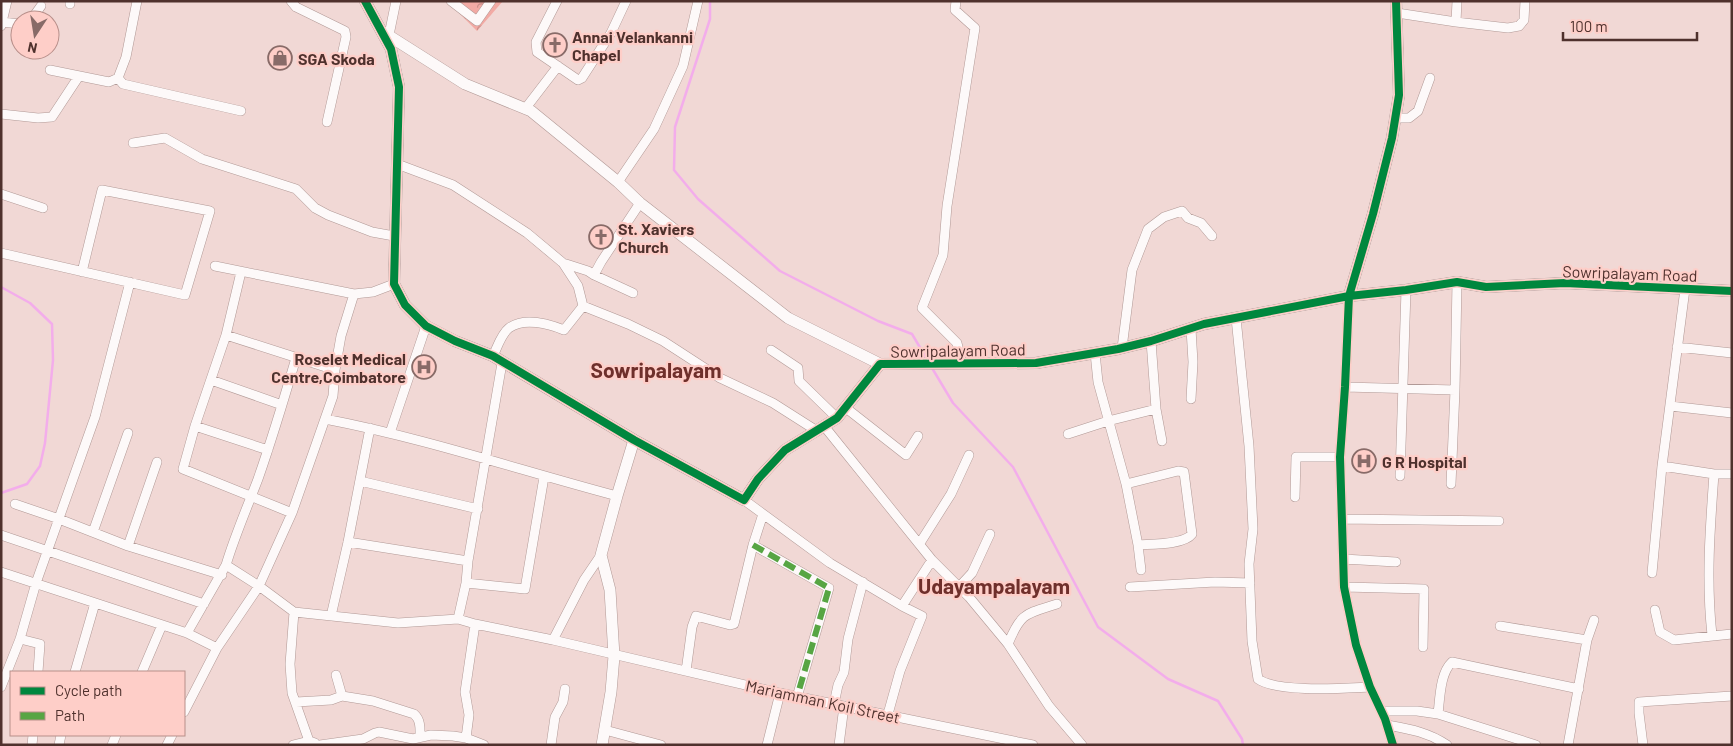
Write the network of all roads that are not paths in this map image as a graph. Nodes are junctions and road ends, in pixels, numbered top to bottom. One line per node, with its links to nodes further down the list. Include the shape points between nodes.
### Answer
1 (7, 1): 19 (street)
2 (137, 1): 24 (street, via 126,57)
3 (291, 1): 30 (street, via 296,7 345,31)
4 (365, 1): 20 (street)
5 (396, 1): 20 (street)
6 (491, 1): 14 (street, via 477,20)
7 (557, 1): 21 (street, via 536,42 537,52)
8 (626, 1): 21 (street, via 611,33 582,78 578,80)
9 (698, 1): 33 (street, via 683,66 654,129)
10 (956, 1): 68 (street, via 955,10 975,28 942,255 922,308 957,343)
11 (1396, 1): 17 (street)
12 (1457, 1): 18 (street)
13 (1524, 1): 18 (street, via 1524,20 1519,26 1508,28)
14 (453, 2)
15 (41, 6): 16 (street)
16 (38, 10)
17 (1397, 14): 18 (street); 29 (street, via 1399,95)
18 (1456, 22)
19 (2, 24)
20 (385, 33): 26 (street, via 465,84); 32 (street, via 399,87)
21 (558, 66): 26 (street)
22 (50, 70): 23 (street)
23 (79, 76): 24 (street, via 110,82); 28 (street, via 52,117)
24 (118, 78): 27 (street, via 123,84)
25 (1430, 78): 29 (street, via 1418,111 1409,118)
26 (525, 109): 33 (street)
27 (241, 111)
28 (1, 114)
29 (1395, 118): 53 (street, via 1374,214)
30 (327, 122)
31 (133, 144): 37 (street, via 165,138 202,159 296,189 315,208 328,215 372,232)
32 (397, 164): 37 (street); 40 (street, via 453,185 527,233)
33 (618, 182): 35 (street)
34 (1, 194): 36 (street)
35 (640, 203): 44 (street); 67 (street, via 788,318)
36 (43, 208)
37 (394, 236): 47 (street)
38 (1212, 236): 61 (street, via 1201,223 1188,218 1182,211 1164,217 1148,229 1132,270)
39 (1, 253): 42 (street)
40 (563, 263): 44 (street); 54 (street, via 578,286)
41 (215, 266): 43 (street)
42 (82, 272): 45 (street); 45 (street, via 102,190 210,211 185,295)
43 (242, 272): 52 (street); 58 (street)
44 (594, 275): 51 (street)
45 (130, 282): 113 (street, via 95,417)
46 (1457, 282): 48 (street, Sowripalayam Road, via 1486,287 1566,283); 49 (street, Sowripalayam Road); 73 (street)
47 (394, 284): 52 (street, via 373,292); 56 (street, via 405,305)
48 (1685, 289): 50 (street, Sowripalayam Road); 60 (street)
49 (1406, 290): 53 (street, Sowripalayam Road); 72 (street)
50 (1732, 291)
51 (633, 293)
52 (354, 294): 69 (street)
53 (1349, 296): 55 (street, Sowripalayam Road); 71 (street)
54 (583, 306): 66 (street, via 564,330 527,323 508,328); 85 (street, via 663,341 720,378)
55 (1236, 318): 57 (street, Sowripalayam Road); 137 (street, via 1249,446 1253,529)
56 (426, 326): 66 (street); 87 (street)
57 (1191, 329): 59 (street, Sowripalayam Road); 74 (street)
58 (226, 335): 65 (street); 70 (street)
59 (1152, 341): 61 (street, Sowripalayam Road); 78 (street)
60 (1677, 347): 63 (street); 76 (street)
61 (1122, 348): 64 (street, Sowripalayam Road)
62 (770, 350): 80 (street, via 798,368 800,381)
63 (1732, 352)
64 (1095, 353): 68 (street, Sowripalayam Road, via 1036,362); 82 (street)
65 (296, 358): 69 (street); 75 (street)
66 (497, 359): 90 (street); 95 (street)
67 (880, 364): 68 (street, Sowripalayam Road); 77 (street, Sowripalayam Road)
68 (962, 364)
69 (335, 370): 81 (street, via 333,396)
70 (211, 380): 75 (street); 83 (street)
71 (1345, 387): 72 (street); 94 (street)
72 (1403, 389): 73 (street); 100 (street)
73 (1455, 390): 104 (street)
74 (1191, 398)
75 (282, 405): 92 (street)
76 (1670, 406): 79 (street); 97 (street)
77 (846, 408): 80 (street, Sowripalayam Road); 89 (street, via 906,455)
78 (1156, 409): 82 (street); 91 (street)
79 (1732, 413)
80 (837, 418): 85 (street, Sowripalayam Road)
81 (325, 419): 84 (street); 111 (street)
82 (1108, 421): 88 (street); 103 (street)
83 (195, 426): 92 (street); 106 (street, via 183,469)
84 (370, 428): 87 (street); 102 (street)
85 (821, 428): 108 (street, Sowripalayam Road, via 785,450); 120 (street)
86 (128, 433): 116 (street)
87 (390, 433): 95 (street)
88 (1068, 434)
89 (918, 436)
90 (634, 440): 105 (street); 108 (street)
91 (1162, 441)
92 (268, 450): 106 (street)
93 (970, 456): 120 (street)
94 (1340, 457): 107 (street, via 1296,457); 114 (street)
95 (485, 458): 101 (street); 110 (street)
96 (157, 462): 122 (street)
97 (1662, 466): 98 (street); 134 (street)
98 (1714, 474): 99 (street); 157 (street, via 1709,545)
99 (1732, 474)
100 (1400, 476)
101 (544, 477): 105 (street); 138 (street, via 525,590)
102 (360, 481): 110 (street); 119 (street)
103 (1126, 484): 123 (street); 123 (street, via 1184,472 1192,534 1181,541)
104 (1451, 484)
105 (617, 496): 125 (street)
106 (251, 497): 111 (street); 130 (street)
107 (1295, 497)
108 (744, 500): 112 (street)
109 (14, 504): 113 (street)
110 (478, 509): 128 (street)
111 (292, 513): 139 (street)
112 (763, 514): 121 (street); 135 (street, via 830,563)
113 (59, 519): 116 (street); 124 (street)
114 (1342, 519): 115 (street); 126 (street)
115 (1499, 521)
116 (93, 532): 122 (street)
117 (990, 534): 140 (street, via 972,573)
118 (1, 535): 124 (street)
119 (348, 542): 128 (street); 149 (street)
120 (920, 543): 127 (street)
121 (753, 544): 168 (street, via 734,624 696,616); 176 (street, via 829,588)
122 (128, 546): 133 (street)
123 (1138, 546): 131 (street)
124 (48, 551): 136 (street); 144 (street)
125 (601, 555): 159 (street, via 584,580); 164 (street, via 610,590)
126 (1343, 559): 129 (street); 142 (street)
127 (932, 560): 140 (street); 146 (street)
128 (468, 561): 138 (street)
129 (1396, 562)
130 (226, 565): 133 (street); 139 (street)
131 (1142, 570)
132 (2, 574): 136 (street)
133 (222, 574): 144 (street)
134 (1652, 574)
135 (863, 582): 146 (street); 179 (street)
136 (36, 583): 143 (street); 158 (street)
137 (1250, 583): 141 (street, via 1190,582); 171 (street, via 1252,642 1258,679 1264,683 1296,688)
138 (466, 584): 150 (street)
139 (260, 586): 148 (street); 163 (street)
140 (959, 587): 161 (street)
141 (1130, 587)
142 (1344, 587): 162 (street, via 1424,589); 171 (street, via 1356,645)
143 (95, 603): 153 (street); 166 (street)
144 (204, 604): 155 (street)
145 (1057, 604): 161 (street, via 1028,613 1016,626)
146 (902, 606): 183 (street, via 922,616 900,670)
147 (1654, 610): 157 (street, via 1660,632 1674,640)
148 (294, 612): 149 (street, Mariamman Koil Street); 178 (street, via 290,664 292,693)
149 (331, 616): 150 (street, Mariamman Koil Street, via 398,623)
150 (458, 619): 152 (street, Mariamman Koil Street)
151 (1594, 620): 160 (street)
152 (476, 624): 159 (street, Mariamman Koil Street); 188 (street, via 466,692 469,715)
153 (162, 625): 155 (street); 167 (street)
154 (1500, 626): 160 (street)
155 (187, 633): 163 (street)
156 (1732, 634): 157 (street)
157 (1712, 635)
158 (20, 639): 165 (street, via 40,644); 170 (street)
159 (553, 640): 164 (street, Mariamman Koil Street)
160 (1587, 640): 173 (street)
161 (1008, 644): 200 (street, via 1049,706)
162 (1423, 647)
163 (217, 648): 181 (street)
164 (614, 656): 168 (street, Mariamman Koil Street); 186 (street)
165 (38, 671)
166 (76, 671)
167 (142, 671)
168 (686, 671): 174 (street, Mariamman Koil Street)
169 (336, 675): 175 (street)
170 (1, 687)
171 (1370, 687): 182 (street)
172 (565, 689): 194 (street, via 555,717)
173 (1579, 689): 184 (street, via 1452,662 1444,676); 204 (street)
174 (780, 693): 176 (street, Mariamman Koil Street); 197 (street)
175 (342, 696): 178 (street, via 332,700); 187 (street, via 373,701 414,714 418,717)
176 (797, 696): 179 (street, Mariamman Koil Street)
177 (1732, 696): 205 (street, via 1640,702)
178 (296, 702): 189 (street)
179 (834, 704): 180 (street, Mariamman Koil Street)
180 (844, 706): 183 (street, Mariamman Koil Street); 198 (street)
181 (185, 710)
182 (1382, 711): 184 (street); 185 (street)
183 (888, 714): 190 (street, Mariamman Koil Street)
184 (1438, 714): 203 (street)
185 (1387, 725): 201 (street); 202 (street, via 1434,736)
186 (605, 730): 195 (street); 196 (street)
187 (420, 737): 188 (street); 192 (street, via 413,739 375,732 364,739)
188 (466, 738): 193 (street)
189 (309, 741): 191 (street); 192 (street)
190 (1005, 742): 199 (street, Mariamman Koil Street)
191 (293, 745)
192 (320, 745)
193 (484, 745)
194 (551, 745)
195 (602, 745)
196 (660, 745)
197 (767, 745)
198 (838, 745)
199 (1033, 745)
200 (1082, 745)
201 (1393, 745)
202 (1447, 745)
203 (1536, 745)
204 (1568, 745)
205 (1643, 745)

